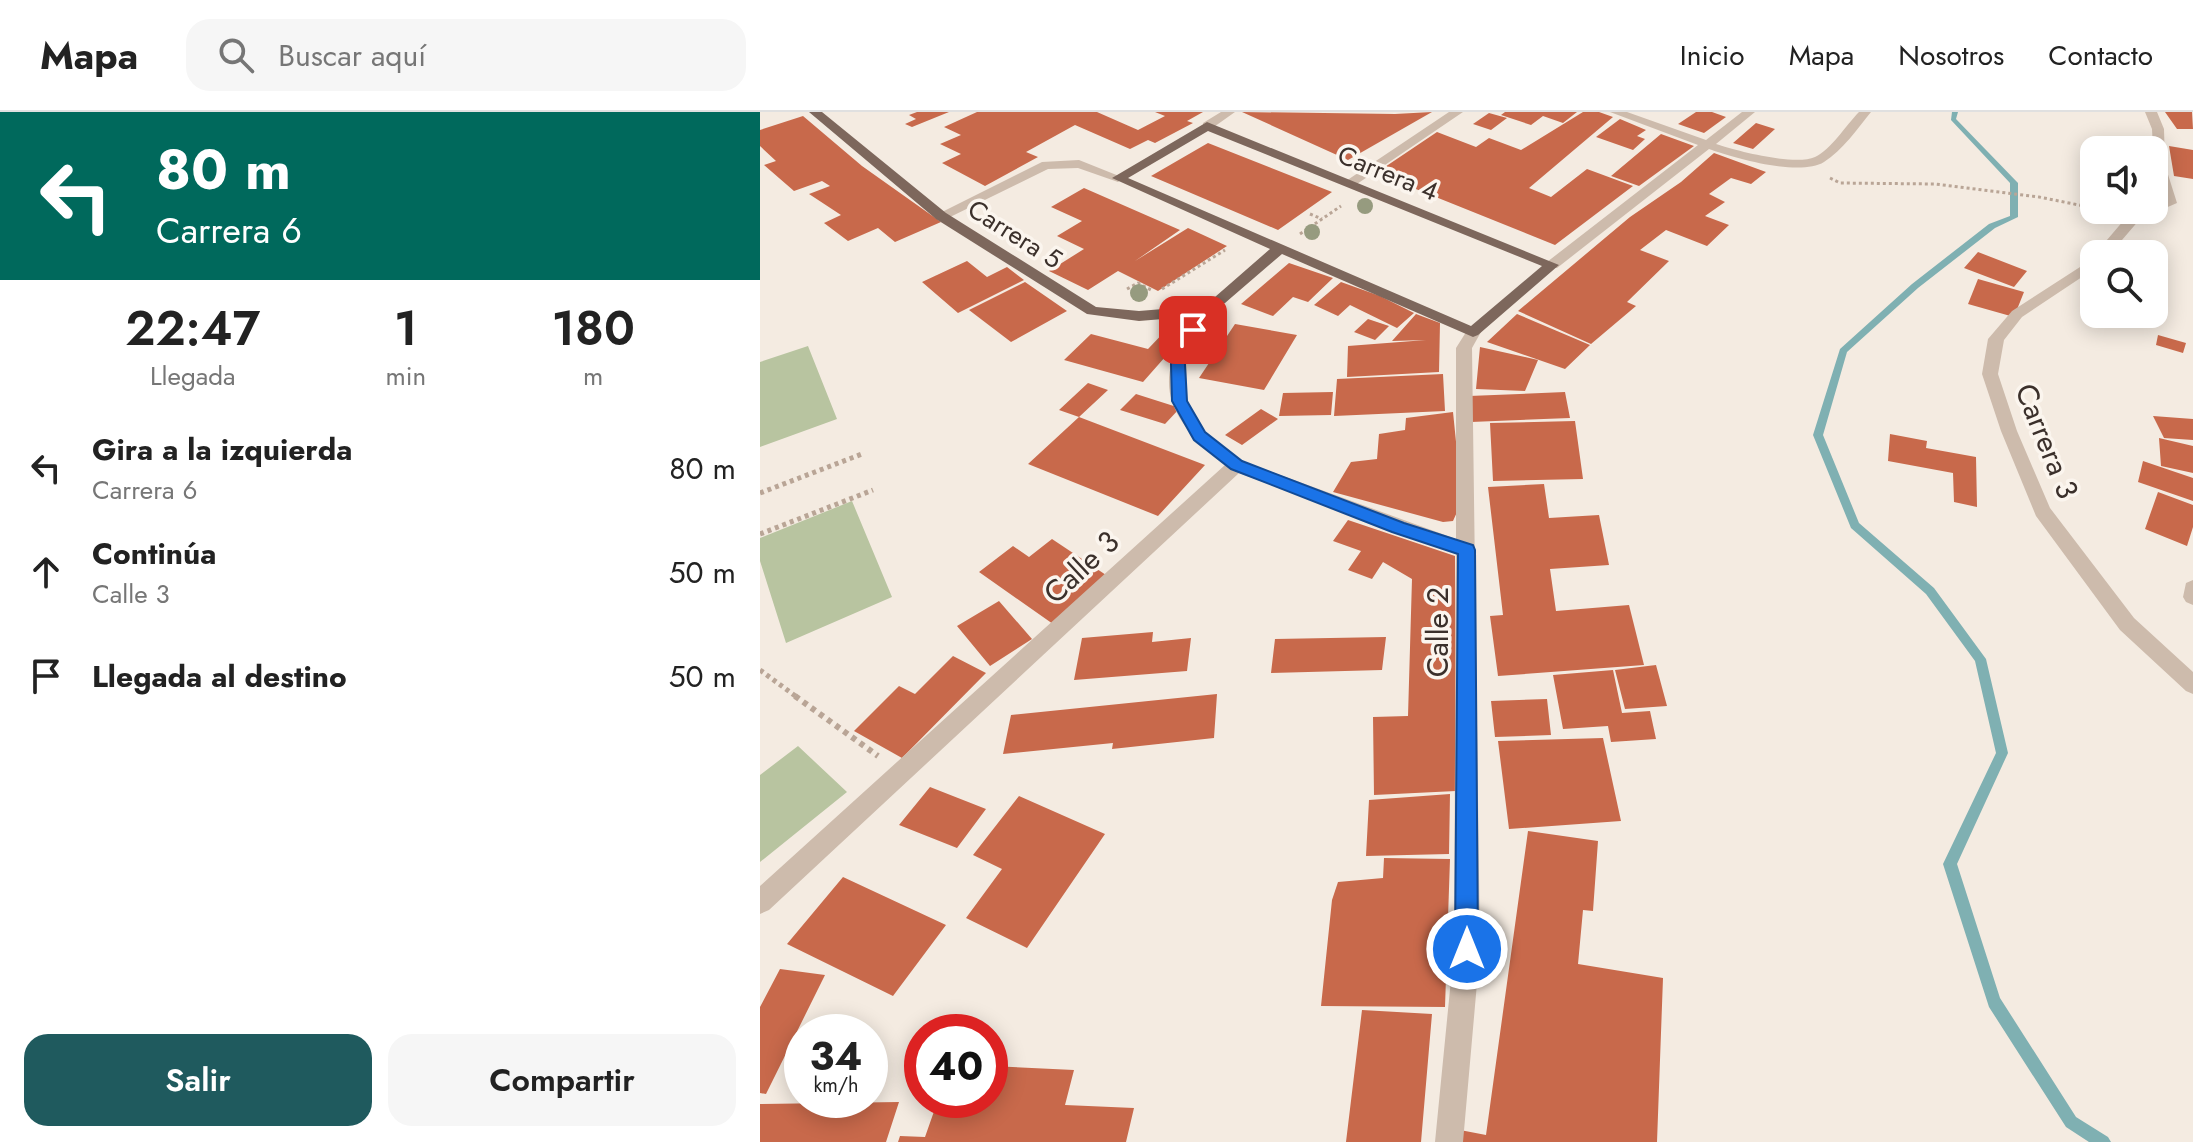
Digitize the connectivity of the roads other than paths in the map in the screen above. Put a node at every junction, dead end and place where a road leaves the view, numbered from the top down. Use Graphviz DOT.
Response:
graph roads {
  1 [pos="815,112"];
  2 [pos="1229,112"];
  3 [pos="1457,112"];
  4 [pos="1616,112"];
  5 [pos="1749,112"];
  6 [pos="1865,112"];
  7 [pos="2151,112"];
  8 [pos="1207,126"];
  9 [pos="2158,136"];
  10 [pos="1707,145"];
  11 [pos="1118,178"];
  12 [pos="1349,183"];
  13 [pos="941,216"];
  14 [pos="2128,224"];
  15 [pos="2114,240"];
  16 [pos="1279,249"];
  17 [pos="1552,265"];
  18 [pos="2080,273"];
  19 [pos="1220,300"];
  20 [pos="1473,332"];
  21 [pos="1236,465"];
  22 [pos="1467,550"];
  23 [pos="2193,588"];
  24 [pos="2193,597"];
  25 [pos="2193,685"];
  26 [pos="760,902"];
  27 [pos="1449,1142"];
  1 -- 13 [label="main road, Carrera 5"];
  2 -- 8 [label="street"];
  3 -- 12 [label="street"];
  4 -- 10 [label="street"];
  5 -- 10 [label="street"];
  6 -- 10 [label="street"];
  7 -- 9 [label="street"];
  8 -- 11 [label="main road"];
  8 -- 12 [label="main road, Carrera 4"];
  10 -- 17 [label="street"];
  11 -- 13 [label="street"];
  11 -- 16 [label="main road"];
  12 -- 17 [label="main road, Carrera 4"];
  13 -- 19 [label="main road, Carrera 5"];
  14 -- 15 [label="street"];
  16 -- 19 [label="main road"];
  16 -- 20 [label="main road"];
  17 -- 20 [label="main road"];
  18 -- 25 [label="street, Carrera 3"];
  19 -- 21 [label="street"];
  20 -- 22 [label="street, Calle 2"];
  21 -- 22 [label="street"];
  21 -- 26 [label="street, Calle 3"];
  22 -- 27 [label="street, Calle 2"];
  23 -- 24 [label="street"];
}
